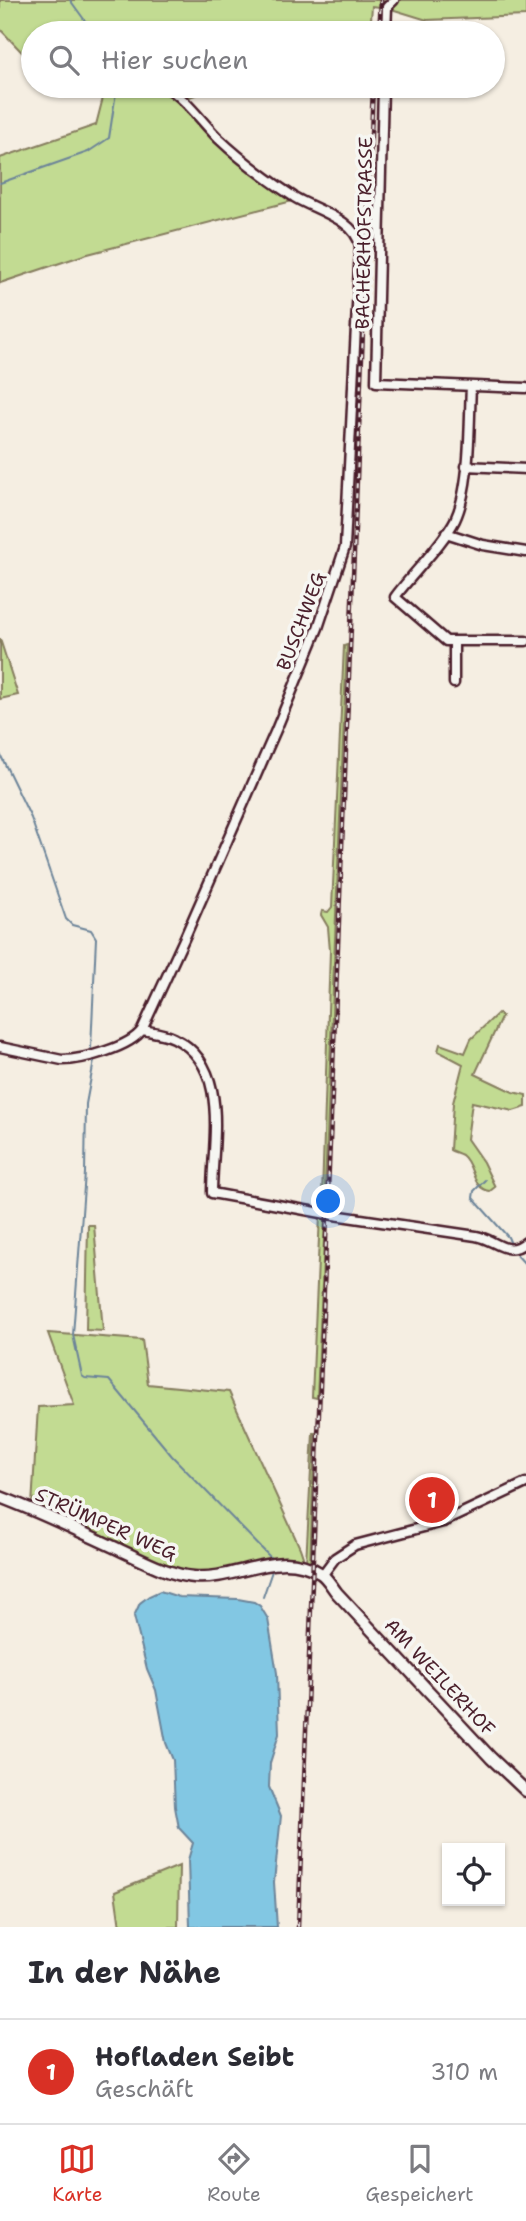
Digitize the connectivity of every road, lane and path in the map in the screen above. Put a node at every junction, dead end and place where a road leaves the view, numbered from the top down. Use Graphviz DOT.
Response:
graph roads {
  1 [pos="394,0"];
  2 [pos="386,21"];
  3 [pos="179,98"];
  4 [pos="383,98"];
  5 [pos="471,386"];
  6 [pos="526,388"];
  7 [pos="466,466"];
  8 [pos="526,469"];
  9 [pos="446,533"];
  10 [pos="526,552"];
  11 [pos="526,640"];
  12 [pos="454,641"];
  13 [pos="454,683"];
  14 [pos="142,1030"];
  15 [pos="0,1047"];
  16 [pos="526,1242"];
  17 [pos="526,1483"];
  18 [pos="0,1497"];
  19 [pos="323,1574"];
  20 [pos="526,1791"];
  1 -- 2 [label="street"];
  3 -- 14 [label="street, BUSCHWEG"];
  4 -- 5 [label="street, BACHERHOFSTRASSE"];
  5 -- 6 [label="street"];
  5 -- 7 [label="street"];
  7 -- 8 [label="street"];
  7 -- 9 [label="street"];
  9 -- 10 [label="street"];
  9 -- 12 [label="street"];
  11 -- 12 [label="street"];
  12 -- 13 [label="street"];
  14 -- 15 [label="street"];
  14 -- 16 [label="street"];
  17 -- 19 [label="street"];
  18 -- 19 [label="street, STRÜMPER WEG"];
  19 -- 20 [label="street, AM WEILERHOF"];
}
